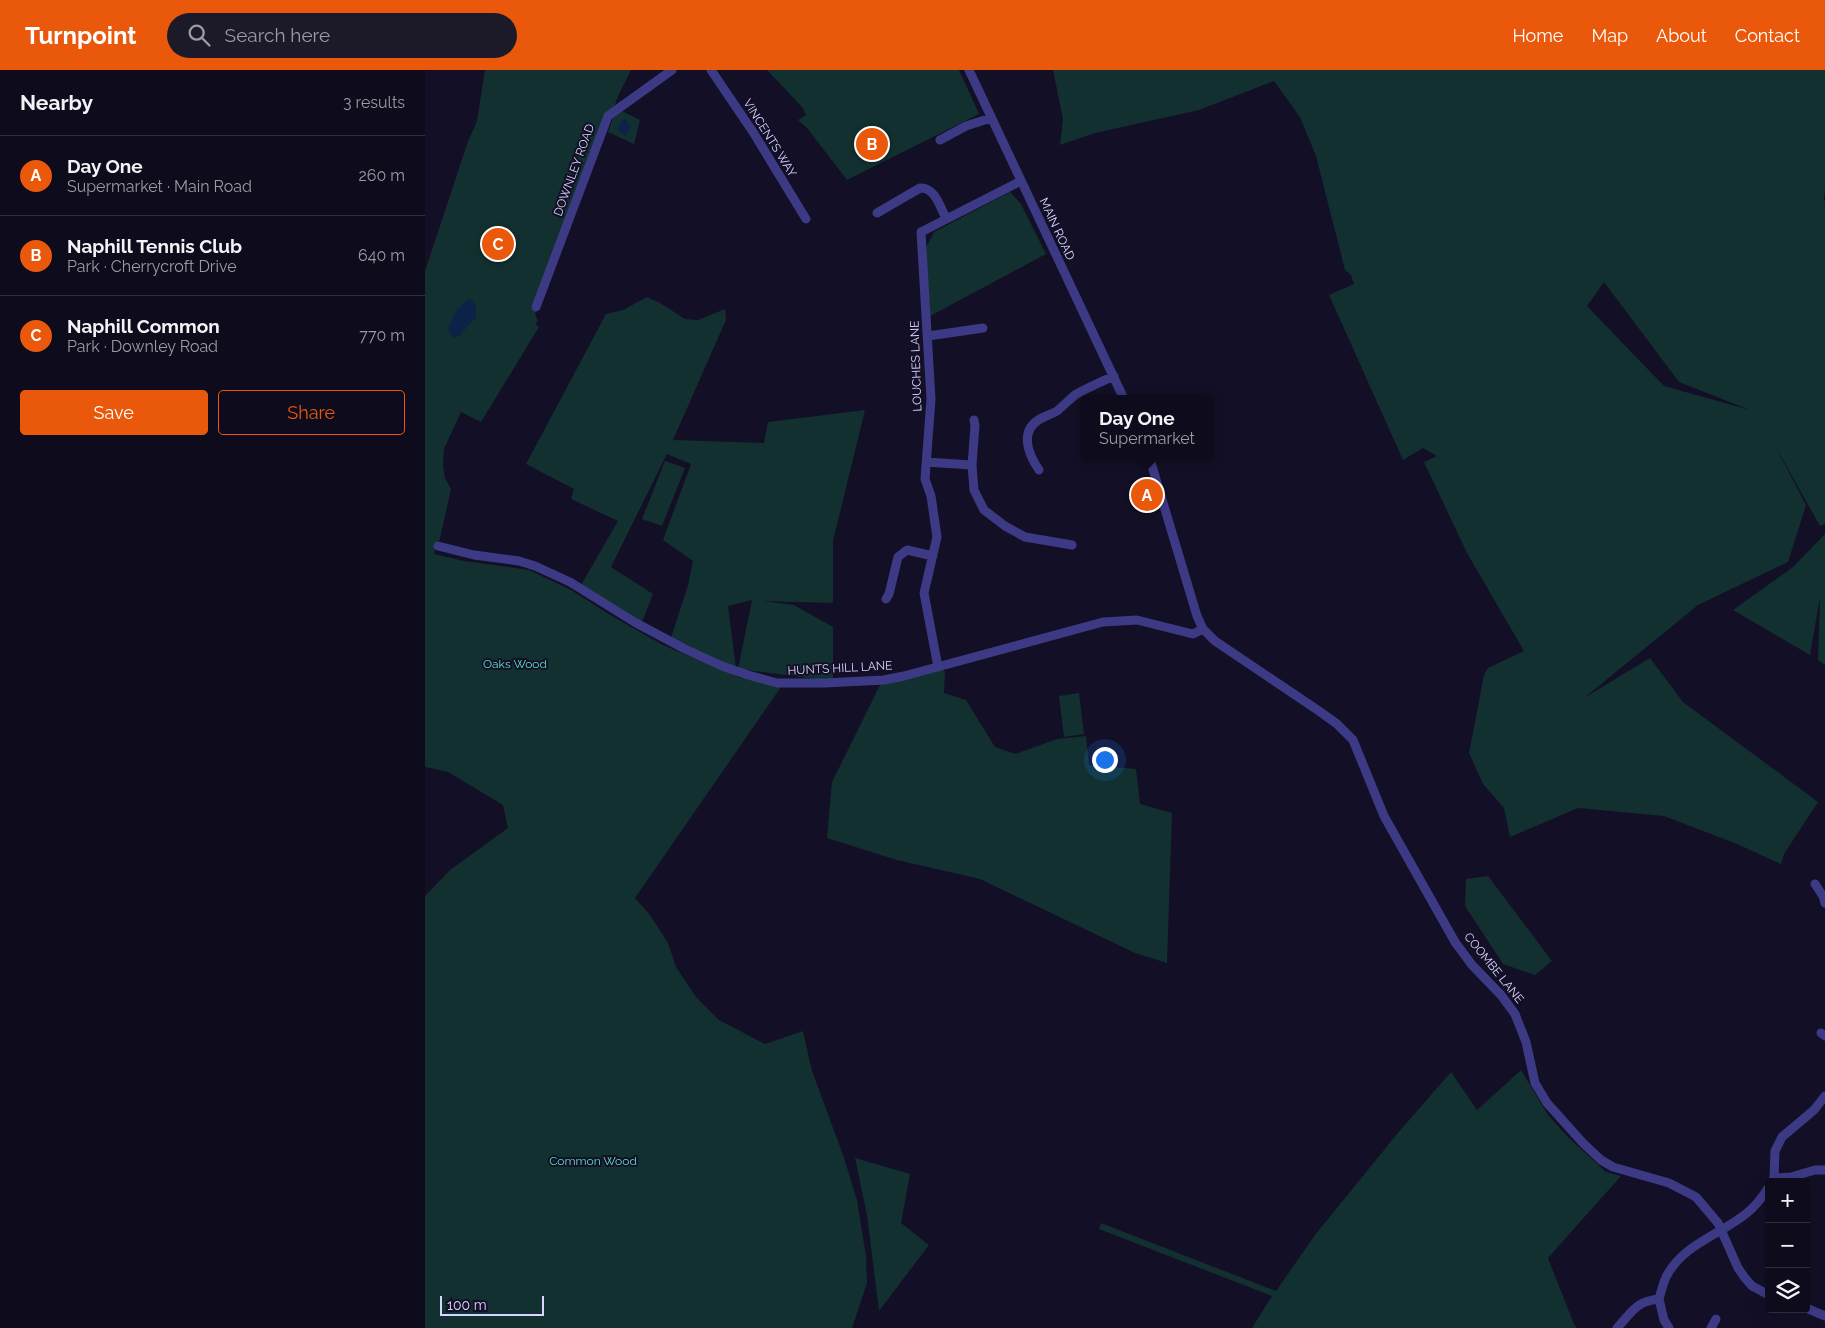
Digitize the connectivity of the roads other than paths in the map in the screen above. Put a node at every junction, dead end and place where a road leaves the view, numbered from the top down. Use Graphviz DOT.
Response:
graph roads {
  1 [pos="672,70"];
  2 [pos="711,70"];
  3 [pos="969,70"];
  4 [pos="991,118"];
  5 [pos="940,140"];
  6 [pos="1021,181"];
  7 [pos="877,213"];
  8 [pos="946,218"];
  9 [pos="806,220"];
  10 [pos="536,306"];
  11 [pos="983,328"];
  12 [pos="928,336"];
  13 [pos="1114,376"];
  14 [pos="1122,395"];
  15 [pos="974,420"];
  16 [pos="1150,460"];
  17 [pos="926,462"];
  18 [pos="972,465"];
  19 [pos="1039,470"];
  20 [pos="1072,545"];
  21 [pos="438,546"];
  22 [pos="933,556"];
  23 [pos="886,599"];
  24 [pos="1205,632"];
  25 [pos="938,667"];
  26 [pos="1815,884"];
  27 [pos="1825,903"];
  28 [pos="1825,1096"];
  29 [pos="1825,1170"];
  30 [pos="1772,1178"];
  31 [pos="1791,1178"];
  32 [pos="1765,1193"];
  33 [pos="1721,1230"];
  34 [pos="1765,1293"];
  35 [pos="1659,1299"];
  36 [pos="1810,1310"];
  37 [pos="1825,1316"];
  38 [pos="1716,1319"];
  39 [pos="1617,1328"];
  40 [pos="1669,1328"];
  41 [pos="1711,1328"];
  1 -- 10 [label="street, DOWNLEY ROAD"];
  2 -- 9 [label="street, VINCENTS WAY"];
  3 -- 4 [label="street, MAIN ROAD"];
  4 -- 5 [label="street"];
  4 -- 6 [label="street, MAIN ROAD"];
  6 -- 8 [label="street, LOUCHES LANE"];
  6 -- 13 [label="street, MAIN ROAD"];
  7 -- 8 [label="street"];
  8 -- 12 [label="street, LOUCHES LANE"];
  11 -- 12 [label="street"];
  12 -- 17 [label="street, LOUCHES LANE"];
  13 -- 14 [label="street, MAIN ROAD"];
  13 -- 19 [label="street"];
  15 -- 18 [label="street"];
  16 -- 24 [label="street"];
  17 -- 18 [label="street"];
  17 -- 22 [label="street, LOUCHES LANE"];
  18 -- 20 [label="street"];
  21 -- 25 [label="street, HUNTS HILL LANE"];
  22 -- 23 [label="street"];
  22 -- 25 [label="street, LOUCHES LANE"];
  24 -- 25 [label="street, HUNTS HILL LANE"];
  24 -- 33 [label="street, COOMBE LANE"];
  26 -- 27 [label="street"];
  28 -- 30 [label="street"];
  29 -- 31 [label="street"];
  32 -- 33 [label="street"];
  33 -- 34 [label="street, COOMBE LANE"];
  33 -- 35 [label="street"];
  35 -- 39 [label="street"];
  35 -- 40 [label="street"];
  36 -- 37 [label="street"];
  38 -- 41 [label="street"];
}
